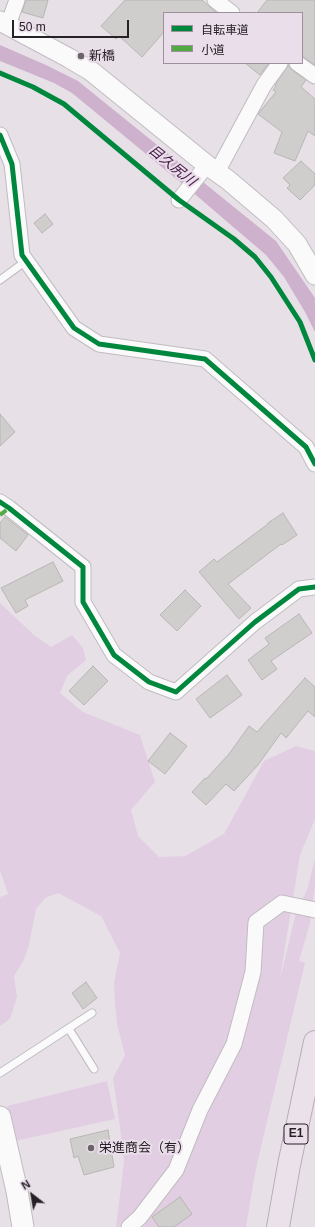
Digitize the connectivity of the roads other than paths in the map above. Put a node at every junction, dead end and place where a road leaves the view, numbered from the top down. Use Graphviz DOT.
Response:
graph roads {
  1 [pos="17,0"];
  2 [pos="215,0"];
  3 [pos="231,12"];
  4 [pos="4,23"];
  5 [pos="279,64"];
  6 [pos="298,64"];
  7 [pos="315,76"];
  8 [pos="0,135"];
  9 [pos="209,170"];
  10 [pos="181,198"];
  11 [pos="26,261"];
  12 [pos="315,275"];
  13 [pos="0,280"];
  14 [pos="315,464"];
  15 [pos="0,502"];
  16 [pos="315,587"];
  17 [pos="311,909"];
  18 [pos="92,1013"];
  19 [pos="68,1029"];
  20 [pos="315,1042"];
  21 [pos="94,1069"];
  22 [pos="0,1072"];
  23 [pos="0,1117"];
  24 [pos="24,1223"];
  25 [pos="129,1227"];
  26 [pos="278,1227"];
  1 -- 4 [label="street"];
  2 -- 3 [label="street"];
  4 -- 9 [label="street"];
  5 -- 9 [label="street"];
  6 -- 7 [label="street"];
  8 -- 11 [label="street"];
  9 -- 10 [label="street"];
  9 -- 12 [label="street"];
  11 -- 13 [label="lane"];
  11 -- 14 [label="street"];
  15 -- 16 [label="street"];
  17 -- 25 [label="street"];
  18 -- 19 [label="lane"];
  19 -- 21 [label="lane"];
  19 -- 22 [label="lane"];
  20 -- 26 [label="highway, E1"];
  23 -- 24 [label="main road"];
}
